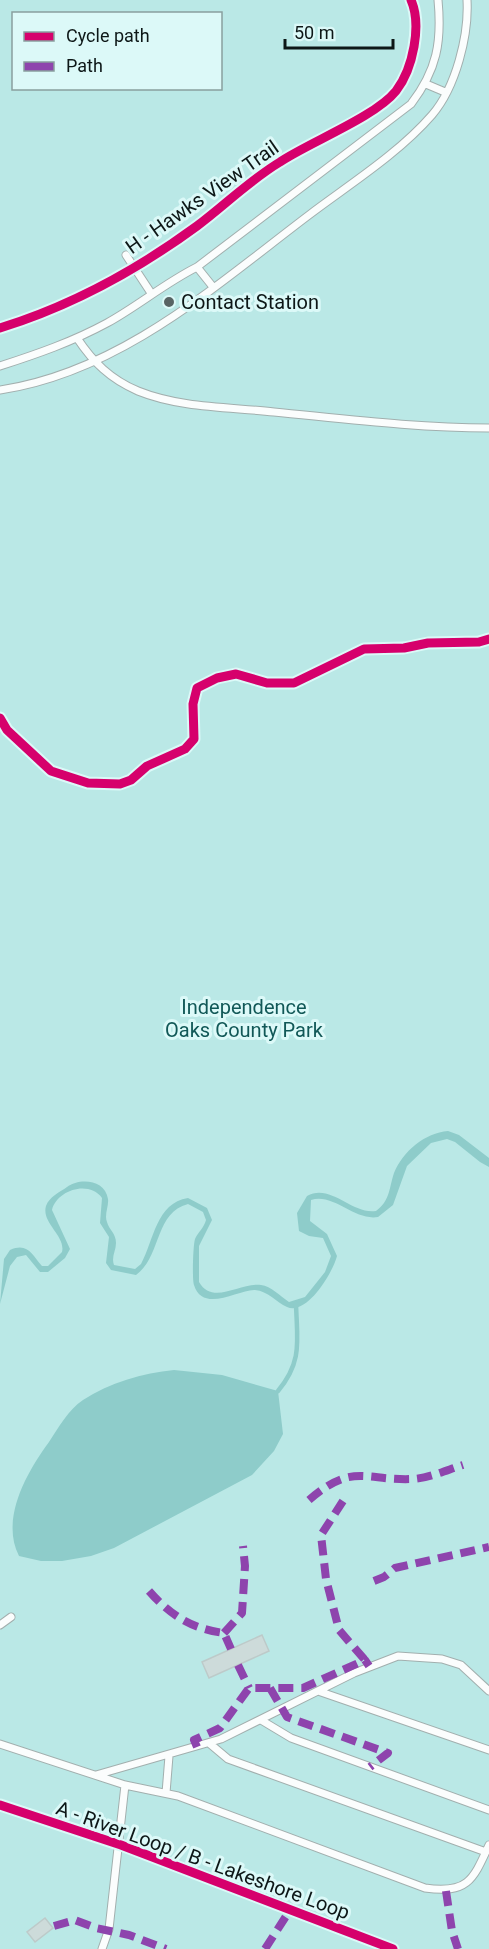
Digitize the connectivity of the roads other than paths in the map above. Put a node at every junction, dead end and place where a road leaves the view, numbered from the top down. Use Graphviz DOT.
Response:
graph roads {
  1 [pos="438,0"];
  2 [pos="467,0"];
  3 [pos="426,84"];
  4 [pos="445,92"];
  5 [pos="126,255"];
  6 [pos="197,267"];
  7 [pos="213,287"];
  8 [pos="151,293"];
  9 [pos="76,338"];
  10 [pos="94,363"];
  11 [pos="0,366"];
  12 [pos="0,390"];
  13 [pos="489,428"];
  14 [pos="11,1617"];
  15 [pos="0,1625"];
  16 [pos="489,1691"];
  17 [pos="318,1692"];
  18 [pos="261,1720"];
  19 [pos="209,1743"];
  20 [pos="0,1744"];
  21 [pos="489,1750"];
  22 [pos="169,1756"];
  23 [pos="96,1775"];
  24 [pos="125,1785"];
  25 [pos="166,1792"];
  26 [pos="489,1810"];
  27 [pos="487,1849"];
  28 [pos="102,1949"];
  1 -- 3 [label="lane"];
  2 -- 4 [label="lane"];
  3 -- 4 [label="lane"];
  3 -- 6 [label="lane"];
  4 -- 7 [label="lane"];
  5 -- 8 [label="lane"];
  6 -- 7 [label="lane"];
  6 -- 8 [label="lane"];
  7 -- 10 [label="lane"];
  8 -- 9 [label="lane"];
  9 -- 10 [label="lane"];
  9 -- 11 [label="lane"];
  10 -- 12 [label="lane"];
  10 -- 13 [label="lane"];
  14 -- 15 [label="lane"];
  16 -- 17 [label="lane"];
  17 -- 18 [label="lane"];
  17 -- 21 [label="lane"];
  18 -- 19 [label="lane"];
  18 -- 26 [label="lane"];
  19 -- 22 [label="lane"];
  19 -- 27 [label="lane"];
  20 -- 23 [label="lane"];
  22 -- 23 [label="lane"];
  22 -- 25 [label="lane"];
  23 -- 24 [label="lane"];
  24 -- 25 [label="lane"];
  24 -- 28 [label="lane"];
  25 -- 27 [label="lane"];
}
